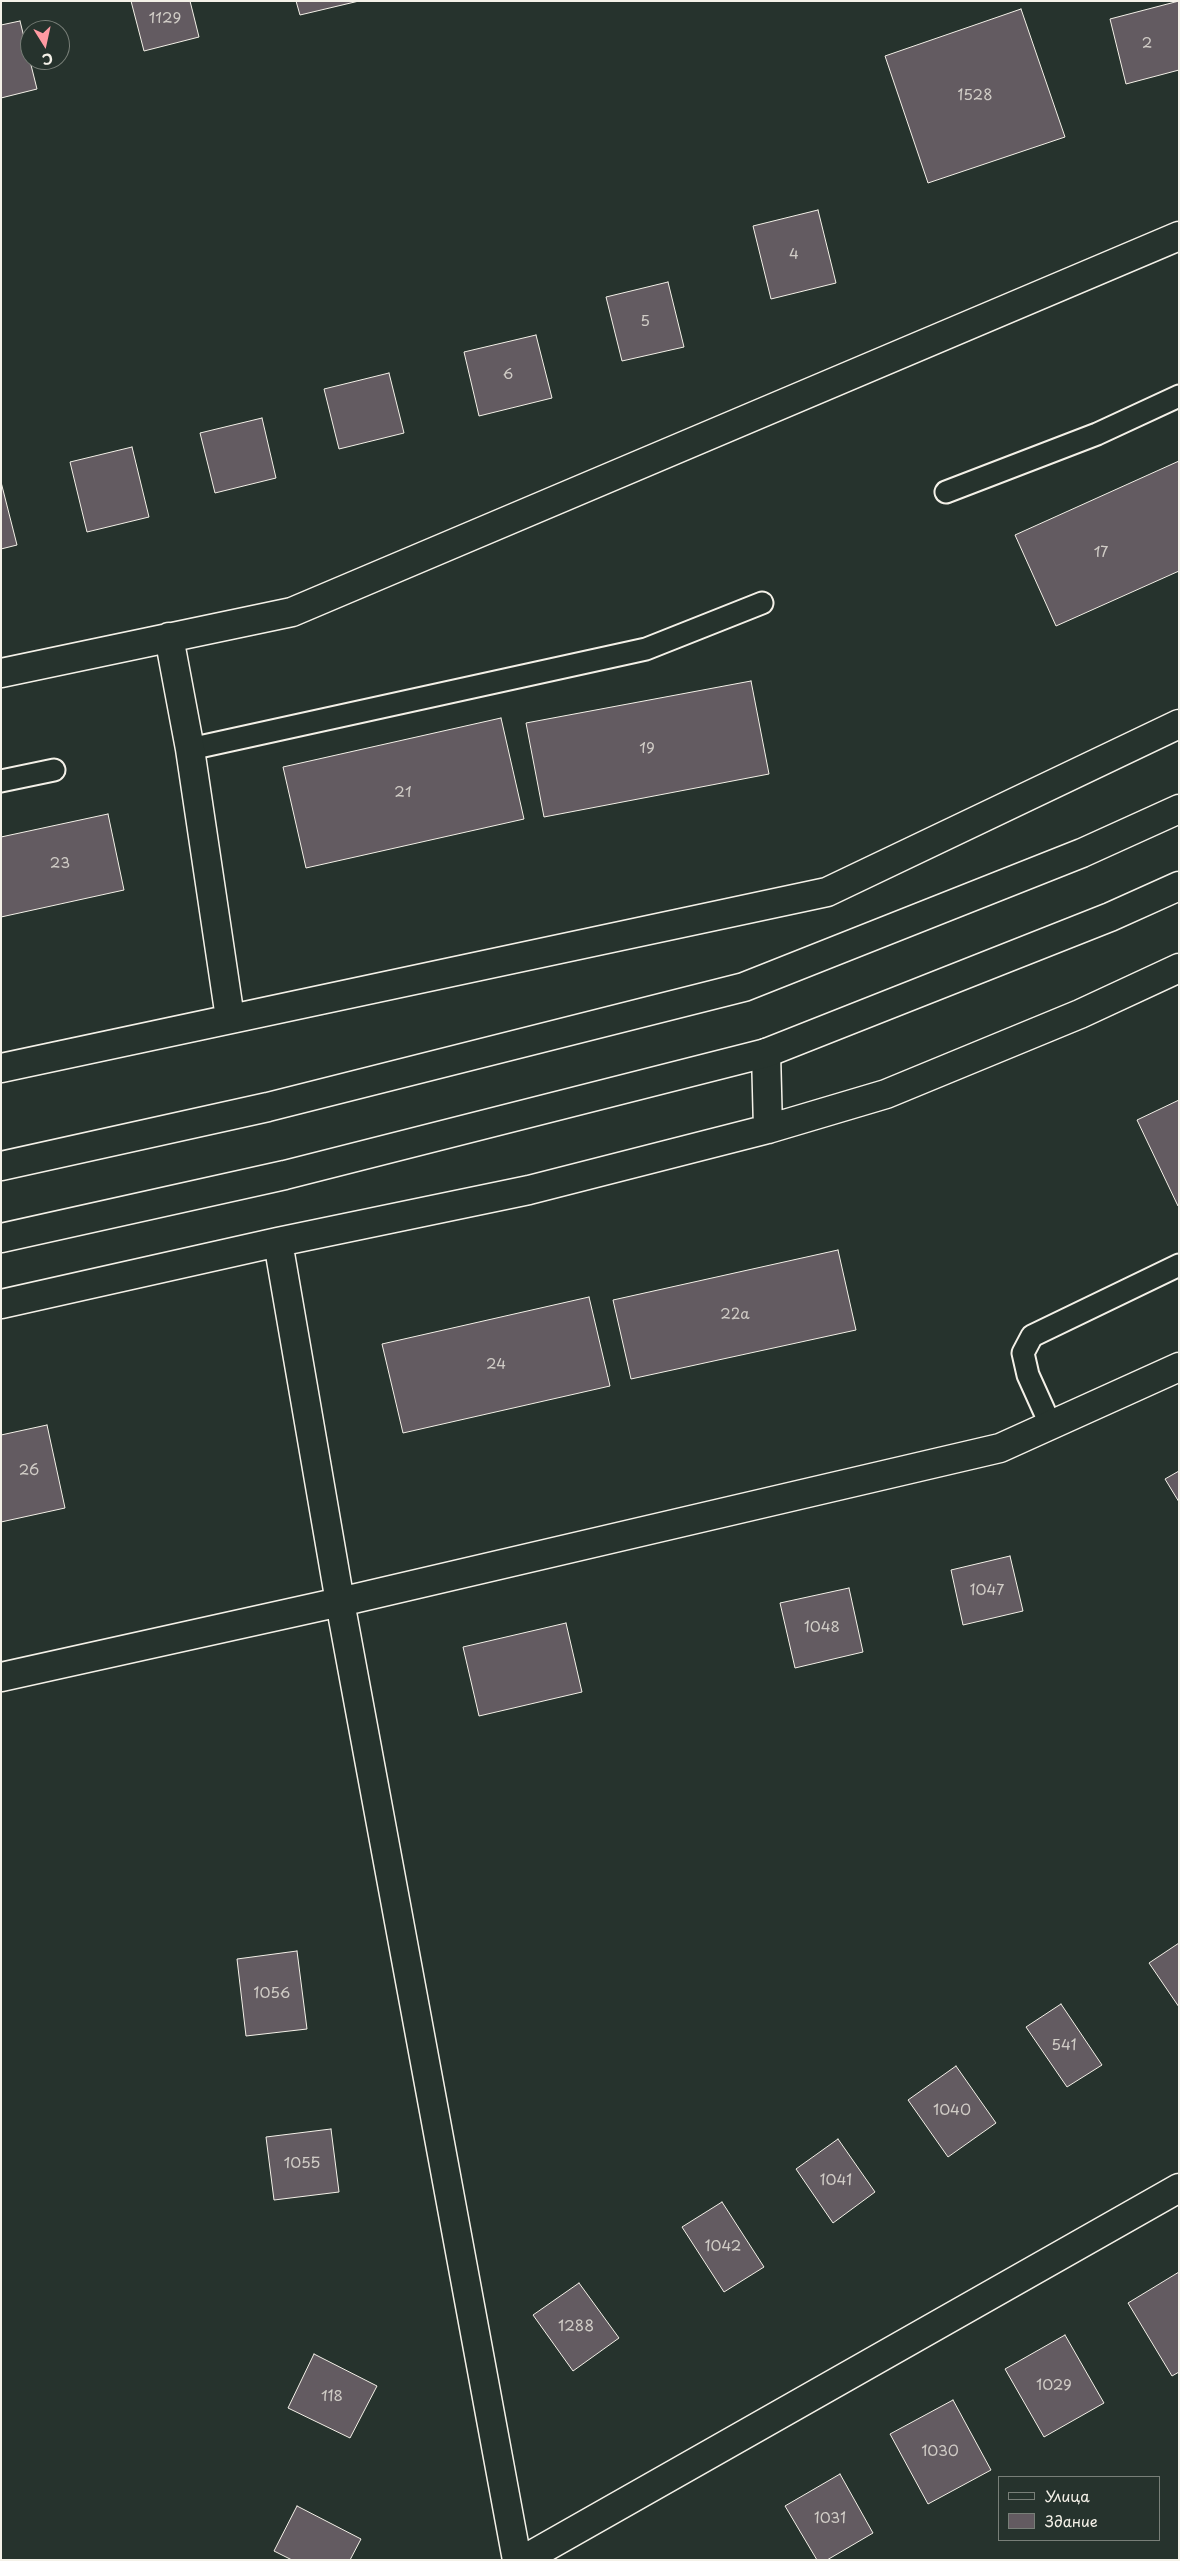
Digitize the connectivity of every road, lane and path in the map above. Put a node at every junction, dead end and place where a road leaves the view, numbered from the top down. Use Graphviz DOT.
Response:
graph roads {
  1 [pos="1179,236"];
  2 [pos="1179,396"];
  3 [pos="946,492"];
  4 [pos="762,603"];
  5 [pos="170,637"];
  6 [pos="1,673"];
  7 [pos="1179,724"];
  8 [pos="190,749"];
  9 [pos="54,770"];
  10 [pos="1,781"];
  11 [pos="1179,809"];
  12 [pos="1179,886"];
  13 [pos="1179,968"];
  14 [pos="230,1018"];
  15 [pos="766,1053"];
  16 [pos="1,1068"];
  17 [pos="768,1129"];
  18 [pos="1,1166"];
  19 [pos="1,1238"];
  20 [pos="278,1242"];
  21 [pos="1179,1266"];
  22 [pos="1,1304"];
  23 [pos="1179,1367"];
  24 [pos="1052,1426"];
  25 [pos="340,1602"];
  26 [pos="1,1677"];
  27 [pos="1179,2188"];
  28 [pos="517,2560"];
  29 [pos="523,2560"];
  1 -- 5 [label="street"];
  2 -- 3 [label="lane"];
  4 -- 8 [label="lane"];
  5 -- 6 [label="street"];
  5 -- 8 [label="street"];
  7 -- 14 [label="street"];
  8 -- 14 [label="street"];
  9 -- 10 [label="lane"];
  11 -- 18 [label="street"];
  12 -- 15 [label="street"];
  13 -- 17 [label="street"];
  14 -- 16 [label="street"];
  15 -- 17 [label="street"];
  15 -- 19 [label="street"];
  17 -- 20 [label="street"];
  20 -- 22 [label="street"];
  20 -- 25 [label="street"];
  21 -- 24 [label="lane"];
  23 -- 24 [label="street"];
  24 -- 25 [label="street"];
  25 -- 26 [label="street"];
  25 -- 28 [label="street"];
  27 -- 29 [label="street"];
}
